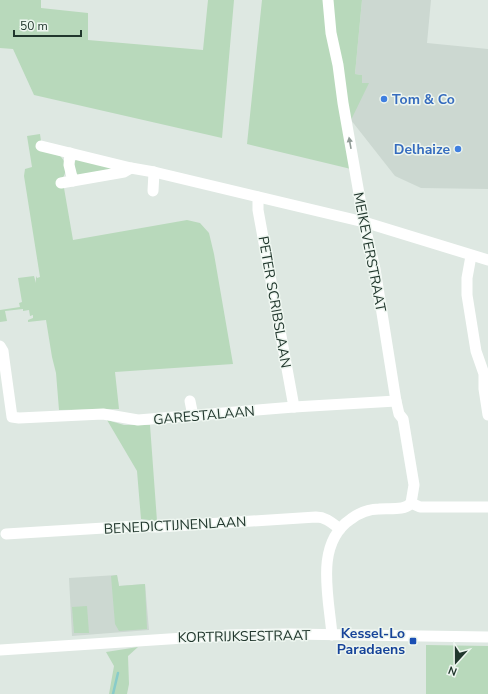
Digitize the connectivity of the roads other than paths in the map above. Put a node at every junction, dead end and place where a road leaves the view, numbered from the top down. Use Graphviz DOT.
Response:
graph roads {
  1 [pos="328,0"];
  2 [pos="41,146"];
  3 [pos="70,153"];
  4 [pos="131,168"];
  5 [pos="154,172"];
  6 [pos="73,181"];
  7 [pos="61,183"];
  8 [pos="153,190"];
  9 [pos="258,197"];
  10 [pos="364,222"];
  11 [pos="471,256"];
  12 [pos="488,260"];
  13 [pos="0,346"];
  14 [pos="486,374"];
  15 [pos="190,401"];
  16 [pos="396,402"];
  17 [pos="294,407"];
  18 [pos="488,415"];
  19 [pos="193,416"];
  20 [pos="411,503"];
  21 [pos="488,507"];
  22 [pos="340,529"];
  23 [pos="6,534"];
  24 [pos="332,634"];
  25 [pos="488,637"];
  26 [pos="0,650"];
  10 -- 1 [label="street, MEIKEVERSTRAAT, one-way"];
  2 -- 3 [label="street"];
  3 -- 4 [label="street"];
  3 -- 6 [label="street"];
  4 -- 5 [label="street"];
  4 -- 6 [label="street"];
  5 -- 8 [label="street"];
  5 -- 9 [label="street"];
  6 -- 7 [label="street"];
  9 -- 10 [label="street"];
  9 -- 17 [label="street, PETER SCRIBSLAAN"];
  10 -- 11 [label="street"];
  10 -- 16 [label="street, MEIKEVERSTRAAT"];
  11 -- 12 [label="street"];
  11 -- 14 [label="street"];
  13 -- 19 [label="street, GARESTALAAN"];
  14 -- 18 [label="street"];
  15 -- 19 [label="street"];
  16 -- 17 [label="street, GARESTALAAN"];
  16 -- 20 [label="street, MEIKEVERSTRAAT"];
  17 -- 19 [label="street, GARESTALAAN"];
  20 -- 21 [label="street"];
  20 -- 22 [label="street"];
  22 -- 23 [label="street, BENEDICTIJNENLAAN"];
  22 -- 24 [label="street"];
  24 -- 25 [label="street, KORTRIJKSESTRAAT"];
  24 -- 26 [label="street, KORTRIJKSESTRAAT"];
}
